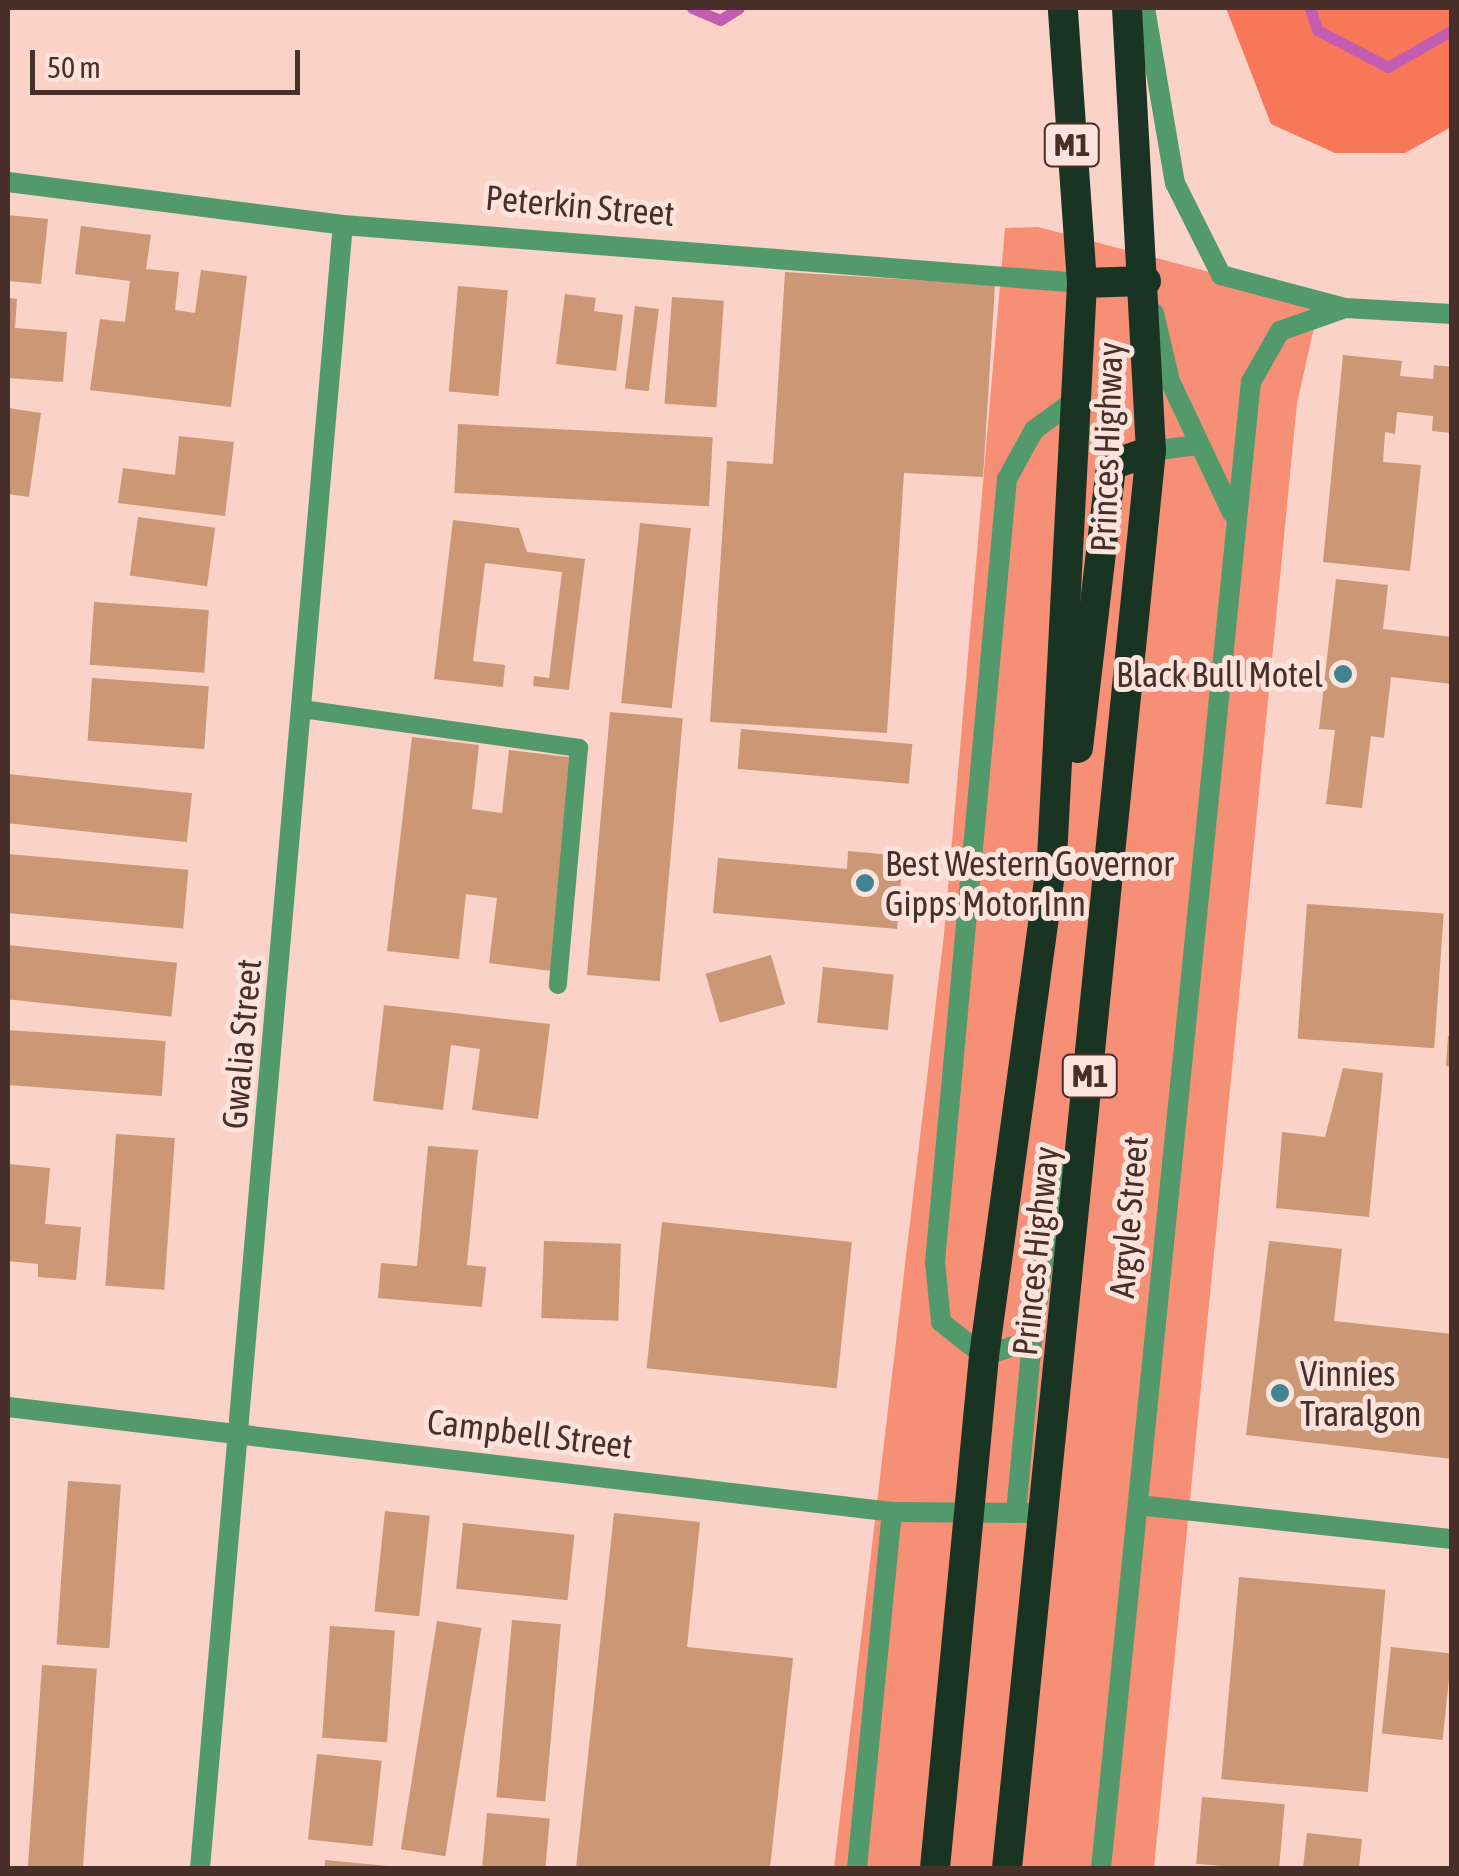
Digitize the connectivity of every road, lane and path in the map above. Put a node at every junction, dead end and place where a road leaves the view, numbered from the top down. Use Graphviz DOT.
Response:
graph roads {
  1 [pos="1064,8"];
  2 [pos="1127,8"];
  3 [pos="1145,8"];
  4 [pos="8,182"];
  5 [pos="344,225"];
  6 [pos="1082,282"];
  7 [pos="1146,282"];
  8 [pos="1345,308"];
  9 [pos="1452,314"];
  10 [pos="1076,399"];
  11 [pos="1198,445"];
  12 [pos="1151,451"];
  13 [pos="1232,513"];
  14 [pos="302,709"];
  15 [pos="1052,858"];
  16 [pos="558,985"];
  17 [pos="1086,1136"];
  18 [pos="1032,1340"];
  19 [pos="984,1356"];
  20 [pos="8,1407"];
  21 [pos="241,1429"];
  22 [pos="1138,1506"];
  23 [pos="892,1512"];
  24 [pos="970,1513"];
  25 [pos="1030,1513"];
  26 [pos="1452,1538"];
  27 [pos="200,1868"];
  28 [pos="857,1868"];
  29 [pos="935,1868"];
  30 [pos="1007,1868"];
  31 [pos="1100,1868"];
  1 -- 6 [label="highway, M1"];
  2 -- 7 [label="highway, M1"];
  3 -- 8 [label="street"];
  4 -- 5 [label="street, Peterkin Street"];
  5 -- 6 [label="street, Peterkin Street"];
  5 -- 14 [label="street, Gwalia Street"];
  6 -- 7 [label="highway, Peterkin Street"];
  6 -- 10 [label="highway, Princes Highway / M1"];
  7 -- 11 [label="street"];
  7 -- 12 [label="highway, Princes Highway / M1"];
  8 -- 9 [label="street"];
  8 -- 13 [label="street, Argyle Street"];
  10 -- 15 [label="highway, Princes Highway / M1"];
  10 -- 19 [label="street"];
  11 -- 12 [label="street"];
  11 -- 13 [label="street"];
  12 -- 15 [label="highway"];
  12 -- 17 [label="highway, Princes Highway / M1"];
  13 -- 22 [label="street, Argyle Street"];
  14 -- 16 [label="lane"];
  14 -- 21 [label="street, Gwalia Street"];
  15 -- 19 [label="highway, Princes Highway / M1"];
  17 -- 18 [label="street"];
  17 -- 25 [label="highway, Princes Highway / M1"];
  18 -- 19 [label="street"];
  18 -- 25 [label="street"];
  19 -- 24 [label="highway, Princes Highway / M1"];
  20 -- 21 [label="street, Campbell Street"];
  21 -- 23 [label="street, Campbell Street"];
  21 -- 27 [label="street, Gwalia Street"];
  22 -- 26 [label="street"];
  22 -- 31 [label="street, Argyle Street"];
  23 -- 24 [label="street, Campbell Street"];
  23 -- 28 [label="street"];
  24 -- 25 [label="street, Campbell Street"];
  24 -- 29 [label="highway, Princes Highway / M1"];
  25 -- 30 [label="highway, Princes Highway / M1"];
}
